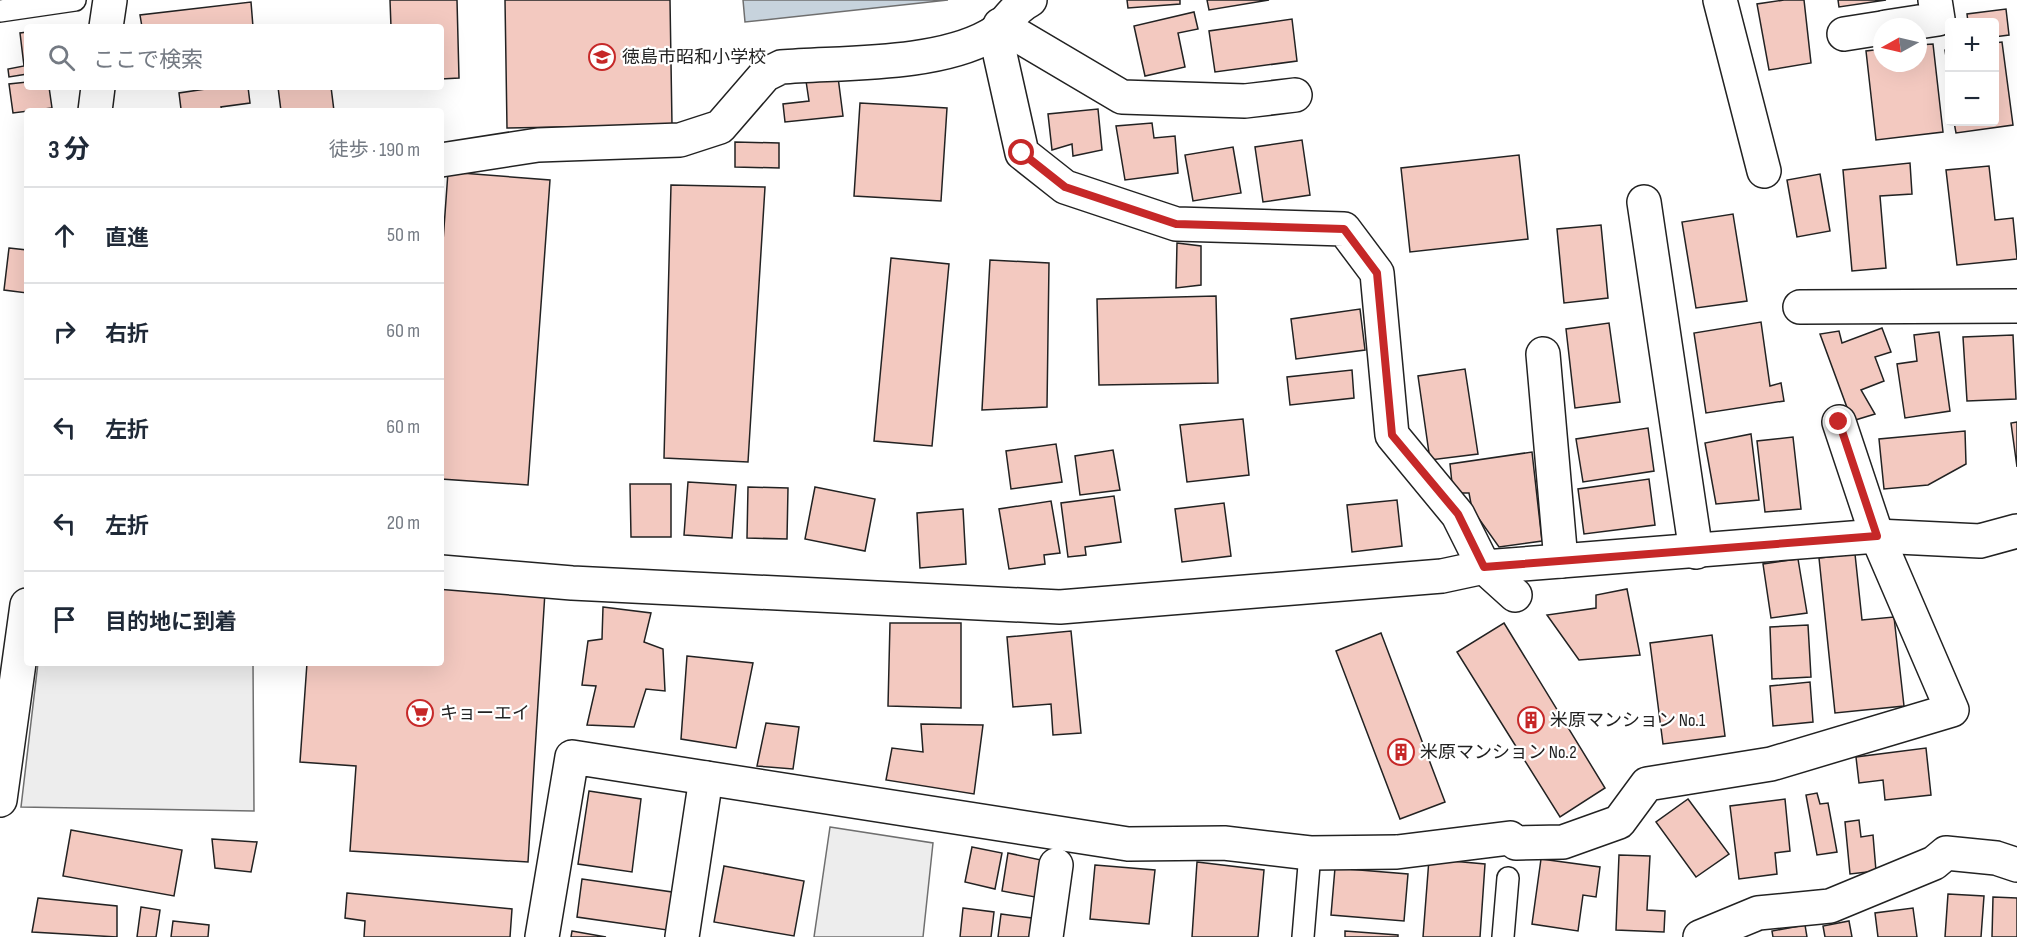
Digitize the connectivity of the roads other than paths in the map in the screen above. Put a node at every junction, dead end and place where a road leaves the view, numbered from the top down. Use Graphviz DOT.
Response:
graph roads {
  1 [pos="75,0"];
  2 [pos="110,0"];
  3 [pos="1030,0"];
  4 [pos="1720,0"];
  5 [pos="1935,0"];
  6 [pos="0,11"];
  7 [pos="1927,21"];
  8 [pos="106,24"];
  9 [pos="1873,29"];
  10 [pos="995,30"];
  11 [pos="1844,34"];
  12 [pos="98,90"];
  13 [pos="1294,95"];
  14 [pos="94,108"];
  15 [pos="444,160"];
  16 [pos="1764,171"];
  17 [pos="1644,202"];
  18 [pos="2017,306"];
  19 [pos="1800,307"];
  20 [pos="1543,354"];
  21 [pos="1839,422"];
  22 [pos="2017,531"];
  23 [pos="1877,536"];
  24 [pos="1696,552"];
  25 [pos="1561,561"];
  26 [pos="1484,567"];
  27 [pos="444,572"];
  28 [pos="1515,595"];
  29 [pos="24,627"];
  30 [pos="706,778"];
  31 [pos="0,800"];
  32 [pos="1310,853"];
  33 [pos="1056,865"];
  34 [pos="2017,865"];
  35 [pos="1508,878"];
  36 [pos="542,937"];
  37 [pos="682,937"];
  38 [pos="1046,937"];
  39 [pos="1303,937"];
  40 [pos="1503,937"];
  41 [pos="1700,937"];
  1 -- 6 [label="lane"];
  2 -- 8 [label="street"];
  3 -- 10 [label="street"];
  4 -- 16 [label="street"];
  5 -- 7 [label="street"];
  9 -- 11 [label="street"];
  10 -- 13 [label="street"];
  10 -- 15 [label="street"];
  10 -- 26 [label="street"];
  12 -- 14 [label="street"];
  17 -- 24 [label="street"];
  18 -- 19 [label="street"];
  20 -- 25 [label="street"];
  21 -- 23 [label="street"];
  22 -- 23 [label="street"];
  23 -- 24 [label="street"];
  23 -- 32 [label="street"];
  24 -- 25 [label="street"];
  25 -- 26 [label="street"];
  26 -- 27 [label="street"];
  26 -- 28 [label="street"];
  29 -- 31 [label="street"];
  30 -- 32 [label="street"];
  30 -- 36 [label="street"];
  30 -- 37 [label="street"];
  32 -- 39 [label="lane"];
  33 -- 38 [label="street"];
  34 -- 41 [label="street"];
  35 -- 40 [label="lane"];
}
